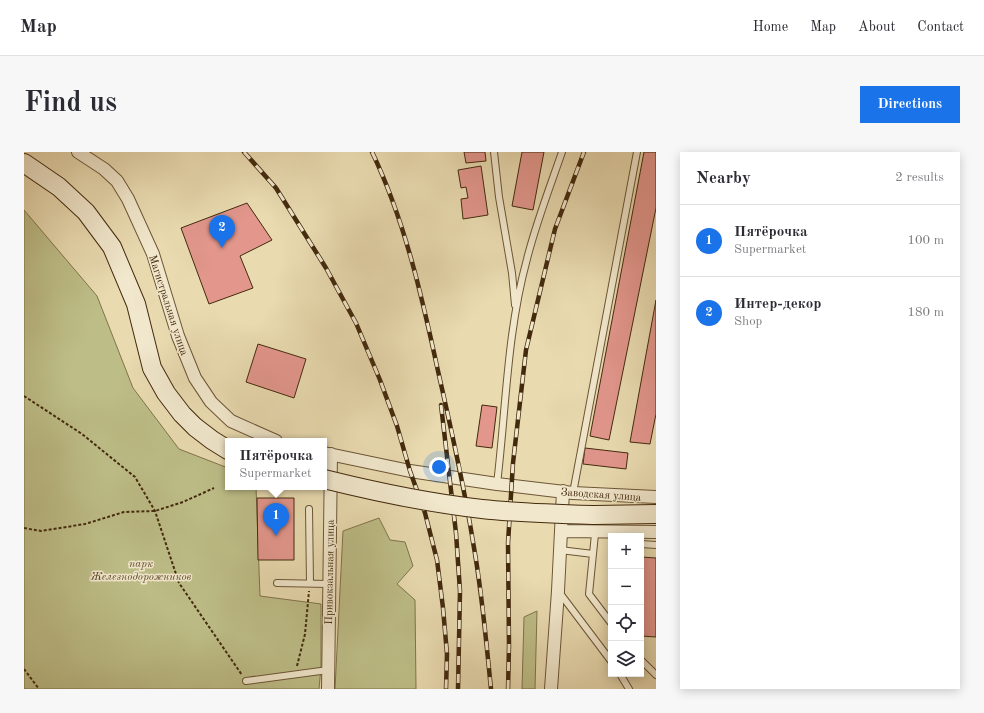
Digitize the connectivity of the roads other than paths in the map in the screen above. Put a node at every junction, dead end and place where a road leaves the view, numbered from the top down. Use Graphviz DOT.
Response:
graph roads {
  1 [pos="78,152"];
  2 [pos="494,152"];
  3 [pos="562,152"];
  4 [pos="637,152"];
  5 [pos="24,163"];
  6 [pos="516,313"];
  7 [pos="269,438"];
  8 [pos="225,448"];
  9 [pos="327,454"];
  10 [pos="327,480"];
  11 [pos="497,484"];
  12 [pos="568,492"];
  13 [pos="656,497"];
  14 [pos="309,508"];
  15 [pos="656,514"];
  16 [pos="560,531"];
  17 [pos="656,532"];
  18 [pos="644,533"];
  19 [pos="608,534"];
  20 [pos="608,534"];
  21 [pos="644,544"];
  22 [pos="656,545"];
  23 [pos="560,550"];
  24 [pos="593,554"];
  25 [pos="277,583"];
  26 [pos="310,583"];
  27 [pos="329,584"];
  28 [pos="558,590"];
  29 [pos="608,619"];
  30 [pos="608,657"];
  31 [pos="644,663"];
  32 [pos="328,670"];
  33 [pos="656,675"];
  34 [pos="622,677"];
  35 [pos="246,681"];
  36 [pos="328,689"];
  37 [pos="551,689"];
  38 [pos="630,689"];
  1 -- 7 [label="street, Магистральная улица"];
  2 -- 6 [label="lane"];
  3 -- 6 [label="lane"];
  4 -- 12 [label="lane"];
  5 -- 8 [label="main road"];
  6 -- 11 [label="lane"];
  9 -- 11 [label="street"];
  9 -- 27 [label="street, Привокзальная улица"];
  10 -- 15 [label="main road, bridge"];
  11 -- 12 [label="street, Заводская улица"];
  12 -- 13 [label="street, Заводская улица"];
  12 -- 16 [label="street"];
  14 -- 26 [label="lane"];
  16 -- 19 [label="street"];
  16 -- 23 [label="street"];
  17 -- 18 [label="street"];
  20 -- 24 [label="lane"];
  21 -- 22 [label="lane"];
  23 -- 24 [label="lane"];
  23 -- 28 [label="street"];
  24 -- 29 [label="lane"];
  25 -- 26 [label="lane"];
  26 -- 27 [label="lane"];
  27 -- 32 [label="street, Привокзальная улица"];
  28 -- 30 [label="lane"];
  28 -- 37 [label="street"];
  31 -- 33 [label="lane"];
  32 -- 35 [label="lane"];
  32 -- 36 [label="street, Привокзальная улица"];
  34 -- 38 [label="lane"];
}
